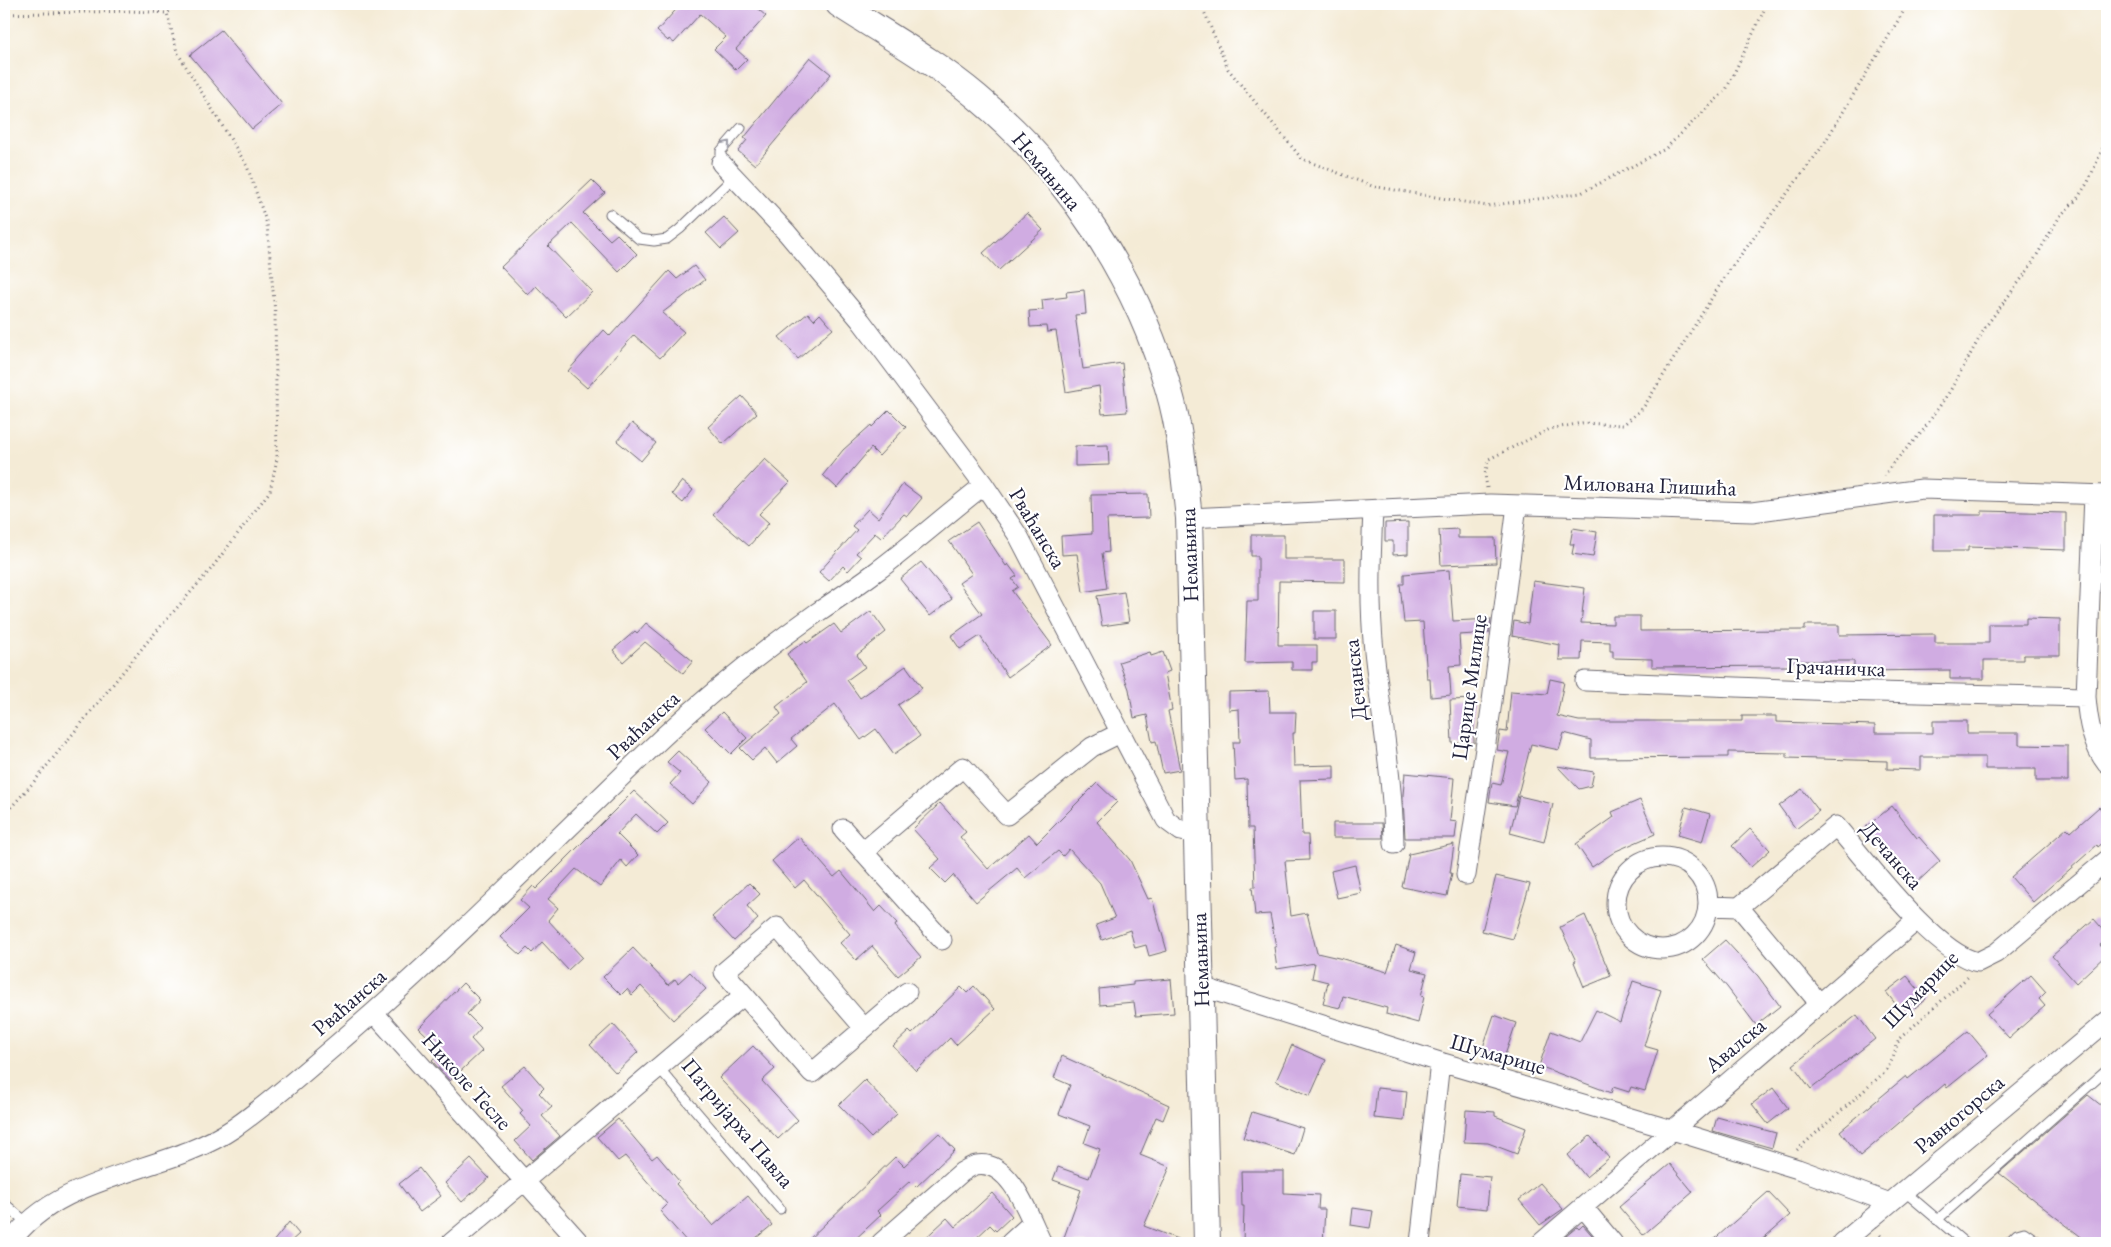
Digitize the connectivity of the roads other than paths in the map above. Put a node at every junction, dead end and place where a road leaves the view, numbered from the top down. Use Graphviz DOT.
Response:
graph roads {
  1 [pos="842,4"];
  2 [pos="740,128"];
  3 [pos="721,162"];
  4 [pos="734,176"];
  5 [pos="610,214"];
  6 [pos="984,484"];
  7 [pos="2101,495"];
  8 [pos="1517,505"];
  9 [pos="1373,510"];
  10 [pos="1189,518"];
  11 [pos="1585,681"];
  12 [pos="2086,697"];
  13 [pos="1120,733"];
  14 [pos="2107,764"];
  15 [pos="843,829"];
  16 [pos="1196,834"];
  17 [pos="1394,844"];
  18 [pos="864,852"];
  19 [pos="2107,860"];
  20 [pos="1466,875"];
  21 [pos="1708,906"];
  22 [pos="1739,907"];
  23 [pos="1917,920"];
  24 [pos="942,940"];
  25 [pos="1202,988"];
  26 [pos="907,992"];
  27 [pos="744,995"];
  28 [pos="1820,1004"];
  29 [pos="374,1013"];
  30 [pos="2107,1021"];
  31 [pos="864,1028"];
  32 [pos="1440,1062"];
  33 [pos="660,1068"];
  34 [pos="2107,1070"];
  35 [pos="1672,1130"];
  36 [pos="525,1180"];
  37 [pos="1897,1197"];
  38 [pos="4,1203"];
  39 [pos="1582,1207"];
  40 [pos="780,1208"];
  41 [pos="1937,1220"];
  42 [pos="27,1223"];
  43 [pos="1032,1223"];
  44 [pos="10,1243"];
  45 [pos="450,1243"];
  46 [pos="580,1243"];
  47 [pos="881,1243"];
  48 [pos="1010,1243"];
  49 [pos="1042,1243"];
  50 [pos="1207,1243"];
  51 [pos="1420,1243"];
  52 [pos="1541,1243"];
  53 [pos="1613,1243"];
  54 [pos="1842,1243"];
  55 [pos="1965,1243"];
  56 [pos="2008,1243"];
  57 [pos="2040,1243"];
  1 -- 10 [label="street, Немањина"];
  3 -- 2 [label="lane, one-way"];
  3 -- 4 [label="street"];
  4 -- 5 [label="lane"];
  4 -- 6 [label="street"];
  6 -- 13 [label="street, Рваћанска"];
  6 -- 29 [label="street, Рваћанска"];
  7 -- 8 [label="street, Милована Глишића"];
  7 -- 12 [label="street"];
  8 -- 9 [label="street, Милована Глишића"];
  8 -- 20 [label="street, Царице Милице"];
  9 -- 10 [label="street, Милована Глишића"];
  9 -- 17 [label="street, Дечанска"];
  10 -- 16 [label="street, Немањина"];
  11 -- 12 [label="street, Грачаничка"];
  12 -- 14 [label="street"];
  13 -- 16 [label="street, Рваћанска"];
  13 -- 18 [label="street"];
  15 -- 18 [label="street"];
  16 -- 25 [label="street, Немањина"];
  18 -- 24 [label="street"];
  19 -- 23 [label="street, Шумарице"];
  21 -- 21 [label="street"];
  21 -- 22 [label="street"];
  22 -- 23 [label="street, Дечанска"];
  22 -- 28 [label="street"];
  23 -- 28 [label="street, Авалска"];
  25 -- 32 [label="street, Шумарице"];
  25 -- 50 [label="street, Немањина"];
  26 -- 31 [label="street"];
  27 -- 31 [label="street"];
  27 -- 31 [label="street"];
  27 -- 33 [label="street, Патријарха Павла"];
  28 -- 35 [label="street, Авалска"];
  29 -- 36 [label="street, Николе Тесле"];
  29 -- 42 [label="street, Рваћанска"];
  30 -- 37 [label="street, Равногорска"];
  32 -- 35 [label="street, Шумарице"];
  32 -- 51 [label="street"];
  33 -- 36 [label="street, Патријарха Павла"];
  33 -- 40 [label="lane, Патријарха Павла"];
  34 -- 41 [label="lane"];
  35 -- 37 [label="street, Шумарице"];
  35 -- 39 [label="street, Авалска"];
  36 -- 45 [label="street"];
  36 -- 46 [label="street, Николе Тесле"];
  37 -- 41 [label="lane"];
  37 -- 54 [label="street, Равногорска"];
  38 -- 42 [label="lane"];
  39 -- 52 [label="street, Авалска"];
  39 -- 53 [label="street"];
  41 -- 55 [label="lane"];
  42 -- 44 [label="street, Рваћанска"];
  43 -- 47 [label="street"];
  43 -- 48 [label="street"];
  43 -- 49 [label="street"];
  56 -- 57 [label="lane"];
}
